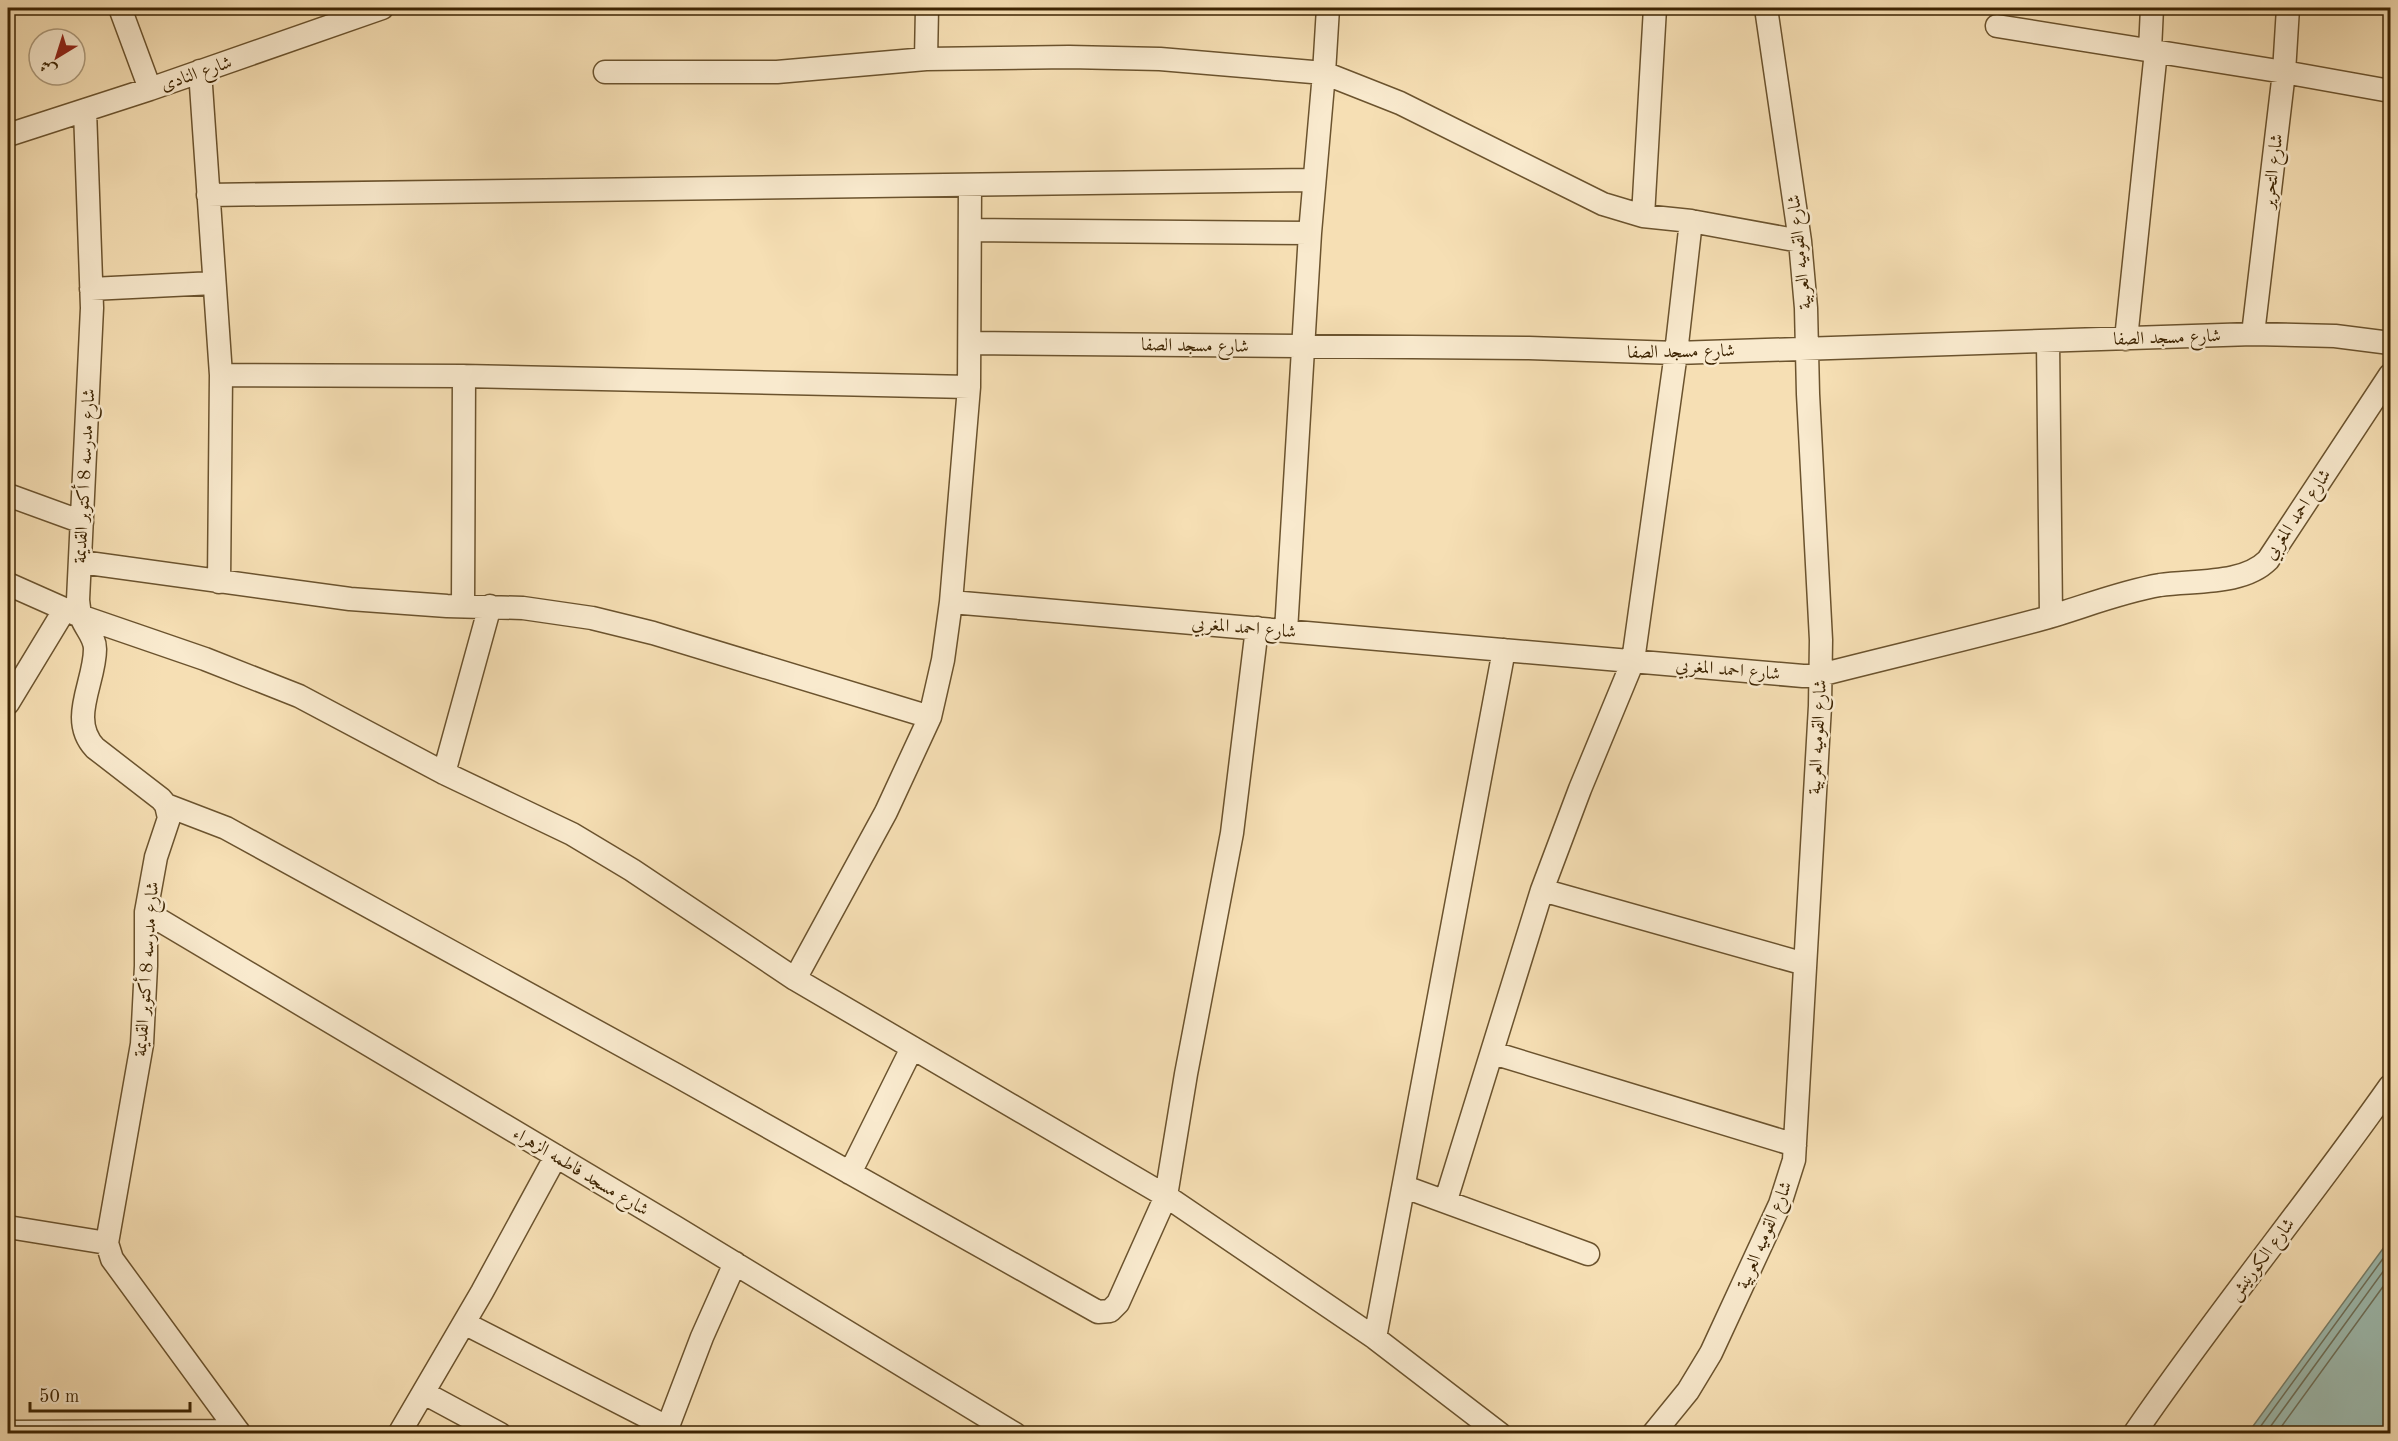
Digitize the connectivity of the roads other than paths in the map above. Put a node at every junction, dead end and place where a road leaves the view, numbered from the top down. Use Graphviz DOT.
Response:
graph roads {
  1 [pos="120,8"];
  2 [pos="382,8"];
  3 [pos="927,8"];
  4 [pos="1328,8"];
  5 [pos="1655,8"];
  6 [pos="1766,8"];
  7 [pos="2152,8"];
  8 [pos="2288,8"];
  9 [pos="1997,26"];
  10 [pos="2153,51"];
  11 [pos="927,59"];
  12 [pos="200,71"];
  13 [pos="605,72"];
  14 [pos="2284,72"];
  15 [pos="1324,73"];
  16 [pos="150,89"];
  17 [pos="2391,91"];
  18 [pos="85,110"];
  19 [pos="9,130"];
  20 [pos="1314,180"];
  21 [pos="970,185"];
  22 [pos="208,195"];
  23 [pos="1643,216"];
  24 [pos="1691,221"];
  25 [pos="970,230"];
  26 [pos="1310,233"];
  27 [pos="1800,241"];
  28 [pos="214,283"];
  29 [pos="91,289"];
  30 [pos="2253,334"];
  31 [pos="2126,339"];
  32 [pos="2048,341"];
  33 [pos="970,343"];
  34 [pos="2391,343"];
  35 [pos="1304,346"];
  36 [pos="1807,348"];
  37 [pos="1676,353"];
  38 [pos="220,375"];
  39 [pos="2391,375"];
  40 [pos="464,376"];
  41 [pos="969,387"];
  42 [pos="8,495"];
  43 [pos="82,522"];
  44 [pos="81,562"];
  45 [pos="219,582"];
  46 [pos="8,584"];
  47 [pos="951,602"];
  48 [pos="463,606"];
  49 [pos="490,606"];
  50 [pos="73,612"];
  51 [pos="2051,616"];
  52 [pos="1257,628"];
  53 [pos="1286,631"];
  54 [pos="1504,650"];
  55 [pos="1633,661"];
  56 [pos="1820,675"];
  57 [pos="8,703"];
  58 [pos="930,717"];
  59 [pos="444,773"];
  60 [pos="166,805"];
  61 [pos="1542,890"];
  62 [pos="146,912"];
  63 [pos="1805,964"];
  64 [pos="795,979"];
  65 [pos="912,1048"];
  66 [pos="1493,1053"];
  67 [pos="2391,1086"];
  68 [pos="1795,1145"];
  69 [pos="556,1156"];
  70 [pos="850,1173"];
  71 [pos="1405,1186"];
  72 [pos="1166,1196"];
  73 [pos="1446,1200"];
  74 [pos="8,1227"];
  75 [pos="107,1243"];
  76 [pos="1588,1254"];
  77 [pos="735,1263"];
  78 [pos="464,1323"];
  79 [pos="1375,1338"];
  80 [pos="424,1393"];
  81 [pos="666,1430"];
  82 [pos="8,1432"];
  83 [pos="239,1432"];
  84 [pos="399,1434"];
  85 [pos="500,1434"];
  86 [pos="1015,1434"];
  87 [pos="1500,1434"];
  88 [pos="1653,1434"];
  89 [pos="2134,1434"];
  1 -- 16 [label="street"];
  2 -- 12 [label="street, شارع النادى"];
  3 -- 11 [label="street"];
  4 -- 15 [label="street"];
  5 -- 23 [label="street"];
  6 -- 27 [label="street, شارع القوميه العربية"];
  7 -- 10 [label="street"];
  8 -- 14 [label="street, شارع التحرير"];
  9 -- 10 [label="street"];
  10 -- 14 [label="street"];
  10 -- 31 [label="street"];
  11 -- 13 [label="street"];
  11 -- 15 [label="street"];
  12 -- 16 [label="street, شارع النادى"];
  12 -- 22 [label="street"];
  14 -- 17 [label="street"];
  14 -- 30 [label="street, شارع التحرير"];
  15 -- 20 [label="street"];
  15 -- 23 [label="street"];
  16 -- 18 [label="street, شارع النادى"];
  18 -- 19 [label="street, شارع النادى"];
  18 -- 29 [label="street, شارع مدرسه 8 أكتوبر القديمة"];
  20 -- 21 [label="street"];
  20 -- 26 [label="street"];
  21 -- 22 [label="street"];
  21 -- 25 [label="street"];
  22 -- 28 [label="street"];
  23 -- 24 [label="street"];
  24 -- 27 [label="street"];
  24 -- 37 [label="street"];
  25 -- 26 [label="street"];
  25 -- 33 [label="street"];
  26 -- 35 [label="street"];
  27 -- 36 [label="street, شارع القوميه العربية"];
  28 -- 29 [label="street"];
  28 -- 38 [label="street"];
  29 -- 43 [label="street, شارع مدرسه 8 أكتوبر القديمة"];
  30 -- 31 [label="street, شارع مسجد الصفا"];
  30 -- 34 [label="street, شارع مسجد الصفا"];
  31 -- 32 [label="street, شارع مسجد الصفا"];
  32 -- 36 [label="street, شارع مسجد الصفا"];
  32 -- 51 [label="street"];
  33 -- 35 [label="street, شارع مسجد الصفا"];
  33 -- 41 [label="street"];
  35 -- 37 [label="street, شارع مسجد الصفا"];
  35 -- 53 [label="street"];
  36 -- 37 [label="street, شارع مسجد الصفا"];
  36 -- 56 [label="street, شارع القوميه العربية"];
  37 -- 55 [label="street"];
  38 -- 40 [label="street"];
  38 -- 45 [label="street"];
  39 -- 51 [label="street, شارع احمد المغربي"];
  40 -- 41 [label="street"];
  40 -- 48 [label="street"];
  41 -- 47 [label="street"];
  42 -- 43 [label="street"];
  43 -- 44 [label="street, شارع مدرسه 8 أكتوبر القديمة"];
  44 -- 45 [label="street"];
  44 -- 50 [label="street, شارع مدرسه 8 أكتوبر القديمة"];
  45 -- 48 [label="street"];
  46 -- 50 [label="street"];
  47 -- 52 [label="street, شارع احمد المغربي"];
  47 -- 58 [label="street"];
  48 -- 49 [label="street"];
  49 -- 58 [label="street"];
  49 -- 59 [label="street"];
  50 -- 57 [label="street"];
  50 -- 59 [label="street"];
  50 -- 60 [label="street, شارع مدرسه 8 أكتوبر القديمة"];
  51 -- 56 [label="street, شارع احمد المغربي"];
  52 -- 53 [label="street, شارع احمد المغربي"];
  52 -- 72 [label="street"];
  53 -- 54 [label="street, شارع احمد المغربي"];
  54 -- 55 [label="street, شارع احمد المغربي"];
  54 -- 71 [label="street"];
  55 -- 56 [label="street, شارع احمد المغربي"];
  55 -- 61 [label="street"];
  56 -- 63 [label="street, شارع القوميه العربية"];
  58 -- 64 [label="street"];
  59 -- 64 [label="street"];
  60 -- 62 [label="street, شارع مدرسه 8 أكتوبر القديمة"];
  60 -- 70 [label="street"];
  61 -- 63 [label="street"];
  61 -- 66 [label="street"];
  62 -- 69 [label="street, شارع مسجد فاطمه الزهراء"];
  62 -- 75 [label="street, شارع مدرسه 8 أكتوبر القديمة"];
  63 -- 68 [label="street, شارع القوميه العربية"];
  64 -- 65 [label="street"];
  65 -- 70 [label="street"];
  65 -- 72 [label="street"];
  66 -- 68 [label="street"];
  66 -- 73 [label="street"];
  67 -- 89 [label="street, شارع الكورنيش"];
  68 -- 88 [label="street, شارع القوميه العربية"];
  69 -- 77 [label="street, شارع مسجد فاطمه الزهراء"];
  69 -- 78 [label="street"];
  70 -- 72 [label="street"];
  71 -- 73 [label="street"];
  71 -- 79 [label="street"];
  72 -- 79 [label="street"];
  73 -- 76 [label="street"];
  74 -- 75 [label="street"];
  75 -- 83 [label="street"];
  77 -- 81 [label="street"];
  77 -- 86 [label="street, شارع مسجد فاطمه الزهراء"];
  78 -- 80 [label="street"];
  78 -- 81 [label="street"];
  79 -- 87 [label="street"];
  80 -- 84 [label="street"];
  80 -- 85 [label="street"];
  82 -- 83 [label="street"];
}
